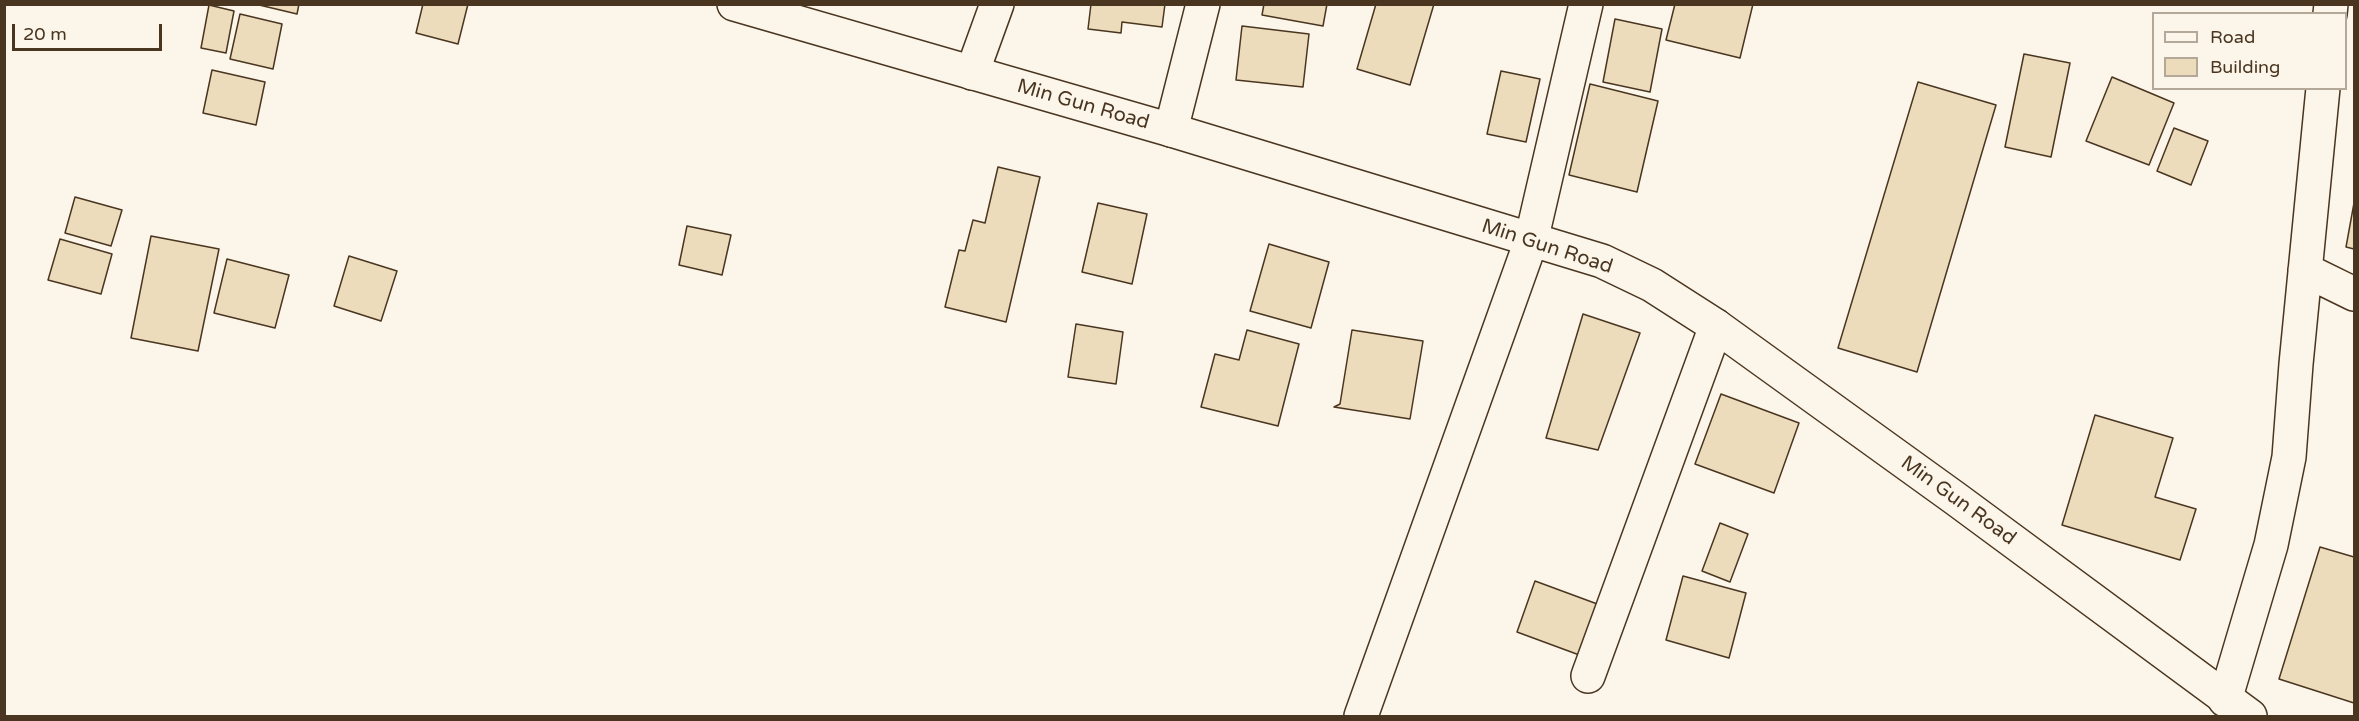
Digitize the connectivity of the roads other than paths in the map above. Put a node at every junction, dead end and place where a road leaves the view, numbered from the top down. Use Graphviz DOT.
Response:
graph roads {
  1 [pos="997,4"];
  2 [pos="1203,4"];
  3 [pos="1586,4"];
  4 [pos="738,5"];
  5 [pos="972,73"];
  6 [pos="2323,90"];
  7 [pos="1171,130"];
  8 [pos="1531,241"];
  9 [pos="2305,270"];
  10 [pos="2355,294"];
  11 [pos="1716,326"];
  12 [pos="1588,676"];
  13 [pos="2237,708"];
  14 [pos="1361,717"];
  1 -- 5 [label="street"];
  2 -- 7 [label="street"];
  3 -- 8 [label="street"];
  4 -- 5 [label="street, Min Gun Road"];
  5 -- 7 [label="street, Min Gun Road"];
  6 -- 9 [label="street"];
  7 -- 8 [label="street, Min Gun Road"];
  8 -- 11 [label="street, Min Gun Road"];
  8 -- 14 [label="street"];
  9 -- 10 [label="street"];
  9 -- 13 [label="street"];
  11 -- 12 [label="street"];
  11 -- 13 [label="street, Min Gun Road"];
}
